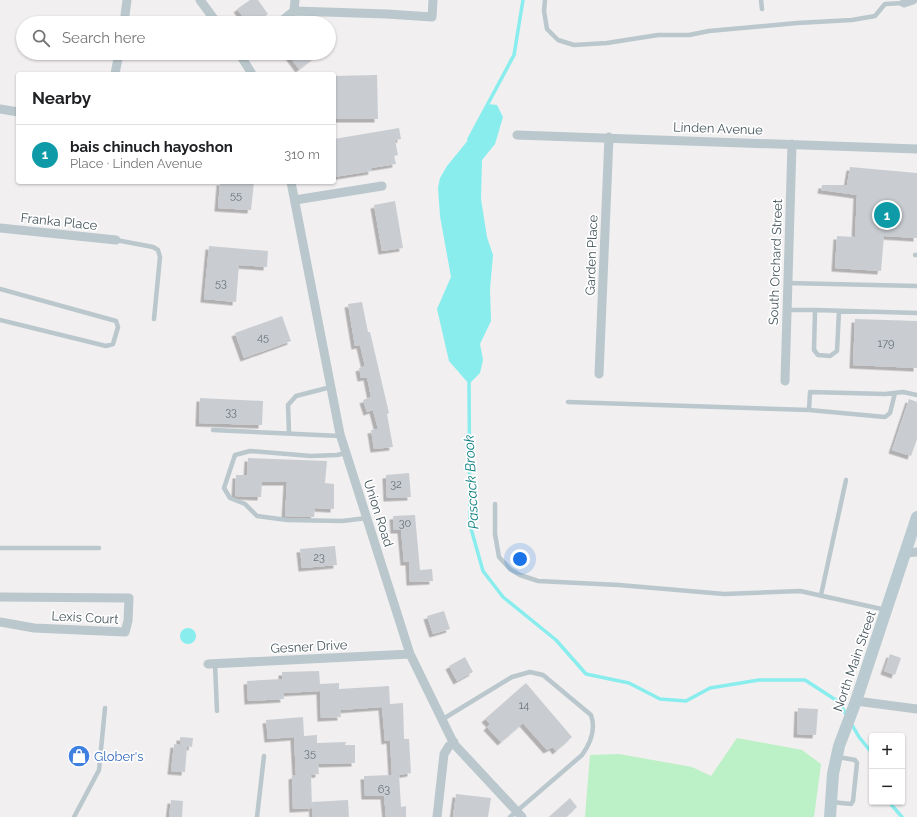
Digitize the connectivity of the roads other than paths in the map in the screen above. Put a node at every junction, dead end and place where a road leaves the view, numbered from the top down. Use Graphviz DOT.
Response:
graph roads {
  1 [pos="127,0"];
  2 [pos="295,0"];
  3 [pos="433,0"];
  4 [pos="545,0"];
  5 [pos="761,0"];
  6 [pos="913,0"];
  7 [pos="205,2"];
  8 [pos="904,3"];
  9 [pos="762,9"];
  10 [pos="294,11"];
  11 [pos="125,16"];
  12 [pos="213,16"];
  13 [pos="288,16"];
  14 [pos="118,60"];
  15 [pos="243,60"];
  16 [pos="115,72"];
  17 [pos="251,72"];
  18 [pos="0,109"];
  19 [pos="16,112"];
  20 [pos="517,135"];
  21 [pos="609,137"];
  22 [pos="792,144"];
  23 [pos="917,149"];
  24 [pos="291,184"];
  25 [pos="382,186"];
  26 [pos="295,200"];
  27 [pos="0,228"];
  28 [pos="116,240"];
  29 [pos="788,284"];
  30 [pos="917,286"];
  31 [pos="0,289"];
  32 [pos="787,310"];
  33 [pos="815,310"];
  34 [pos="839,310"];
  35 [pos="917,313"];
  36 [pos="154,319"];
  37 [pos="0,320"];
  38 [pos="599,374"];
  39 [pos="785,381"];
  40 [pos="331,387"];
  41 [pos="895,393"];
  42 [pos="917,395"];
  43 [pos="568,402"];
  44 [pos="809,410"];
  45 [pos="213,430"];
  46 [pos="289,432"];
  47 [pos="340,436"];
  48 [pos="346,453"];
  49 [pos="846,480"];
  50 [pos="495,504"];
  51 [pos="917,517"];
  52 [pos="367,518"];
  53 [pos="0,548"];
  54 [pos="99,548"];
  55 [pos="911,552"];
  56 [pos="821,595"];
  57 [pos="0,597"];
  58 [pos="886,610"];
  59 [pos="0,622"];
  60 [pos="410,654"];
  61 [pos="212,664"];
  62 [pos="854,706"];
  63 [pos="105,708"];
  64 [pos="917,709"];
  65 [pos="217,711"];
  66 [pos="442,719"];
  67 [pos="454,742"];
  68 [pos="264,756"];
  69 [pos="837,756"];
  70 [pos="831,802"];
  71 [pos="516,815"];
  72 [pos="74,817"];
  73 [pos="257,817"];
  74 [pos="437,817"];
  75 [pos="830,817"];
  1 -- 11 [label="street"];
  2 -- 10 [label="street"];
  3 -- 10 [label="street"];
  4 -- 8 [label="lane"];
  5 -- 9 [label="lane"];
  6 -- 8 [label="street"];
  7 -- 12 [label="street"];
  10 -- 13 [label="street"];
  14 -- 16 [label="street"];
  15 -- 17 [label="street"];
  18 -- 19 [label="street"];
  20 -- 21 [label="street, Linden Avenue"];
  21 -- 22 [label="street, Linden Avenue"];
  21 -- 38 [label="street, Garden Place"];
  22 -- 23 [label="street, Linden Avenue"];
  22 -- 29 [label="street, South Orchard Street"];
  24 -- 26 [label="street, Union Road"];
  25 -- 26 [label="street"];
  26 -- 40 [label="street, Union Road"];
  27 -- 28 [label="street, Franka Place"];
  28 -- 36 [label="lane"];
  29 -- 30 [label="lane"];
  29 -- 32 [label="street, South Orchard Street"];
  31 -- 37 [label="lane"];
  32 -- 33 [label="lane"];
  32 -- 39 [label="street, South Orchard Street"];
  33 -- 34 [label="lane"];
  33 -- 34 [label="lane"];
  34 -- 35 [label="lane"];
  40 -- 46 [label="lane"];
  40 -- 47 [label="street, Union Road"];
  41 -- 42 [label="lane"];
  41 -- 44 [label="lane"];
  41 -- 44 [label="lane"];
  43 -- 44 [label="lane"];
  45 -- 46 [label="lane"];
  46 -- 47 [label="lane"];
  47 -- 48 [label="street, Union Road"];
  48 -- 52 [label="street, Union Road"];
  48 -- 52 [label="lane"];
  49 -- 56 [label="lane"];
  50 -- 56 [label="lane"];
  51 -- 55 [label="main road, North Main Street"];
  52 -- 60 [label="street, Union Road"];
  53 -- 54 [label="lane"];
  55 -- 58 [label="main road, North Main Street"];
  56 -- 58 [label="lane"];
  57 -- 59 [label="street, Lexis Court"];
  58 -- 62 [label="main road, North Main Street"];
  60 -- 61 [label="street, Gesner Drive"];
  60 -- 66 [label="street, Union Road"];
  61 -- 65 [label="lane"];
  62 -- 64 [label="street"];
  62 -- 69 [label="main road, North Main Street"];
  63 -- 72 [label="lane"];
  66 -- 67 [label="street, Union Road"];
  66 -- 71 [label="lane"];
  67 -- 71 [label="street, Union Road"];
  67 -- 74 [label="street"];
  68 -- 73 [label="lane"];
  69 -- 70 [label="main road, North Main Street"];
  69 -- 70 [label="lane"];
  70 -- 75 [label="main road, North Main Street"];
}
